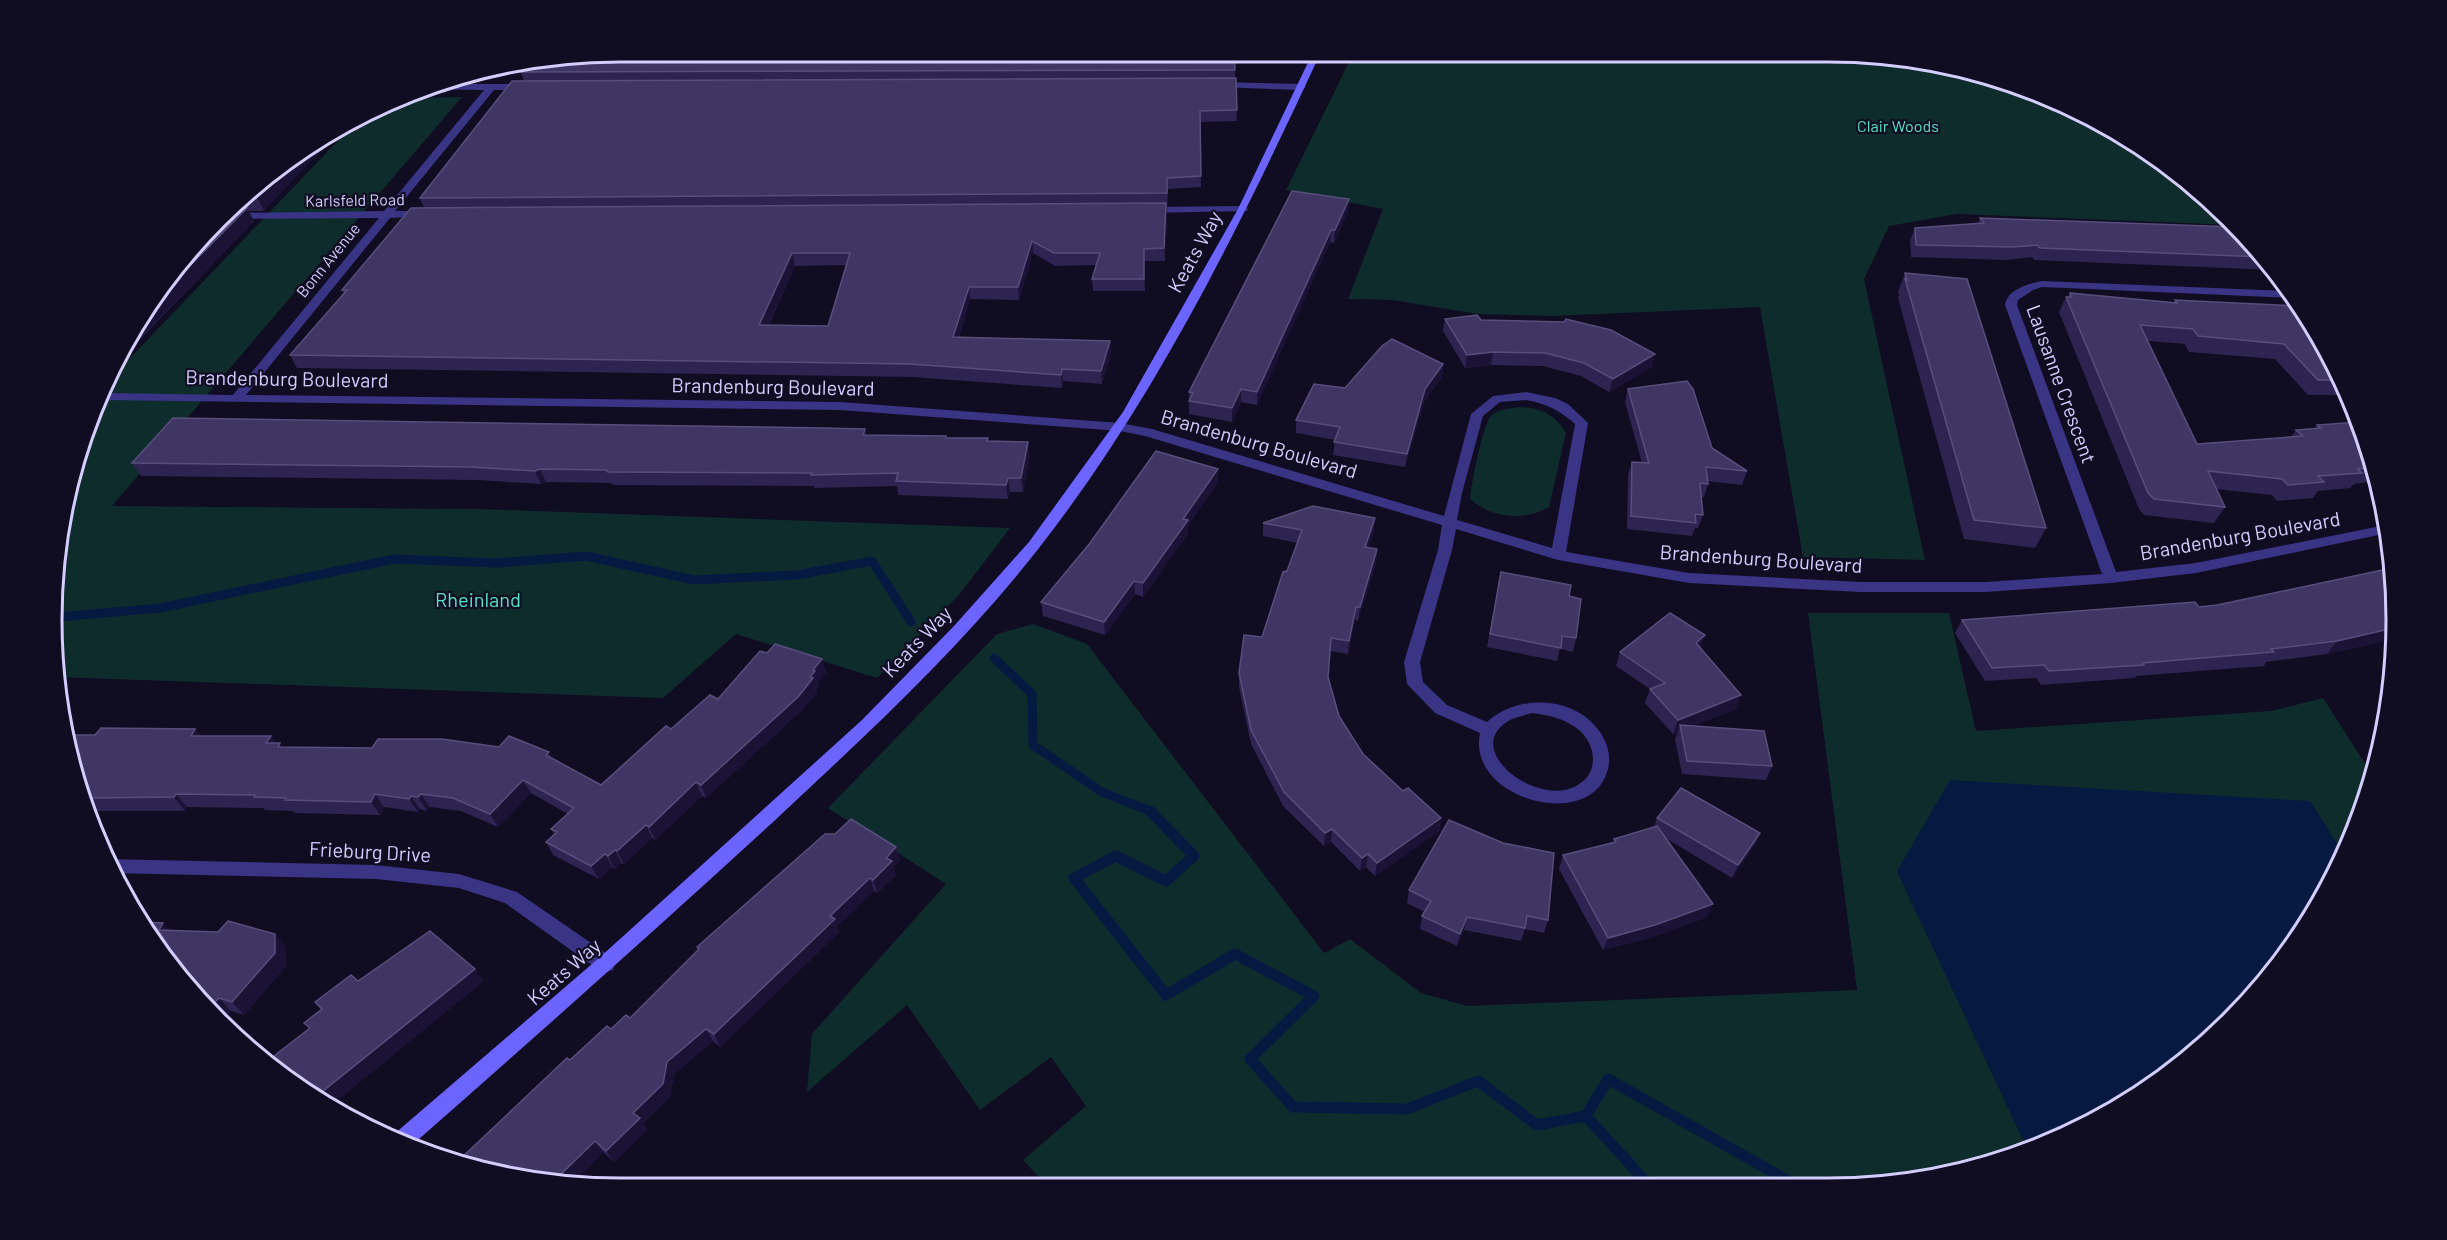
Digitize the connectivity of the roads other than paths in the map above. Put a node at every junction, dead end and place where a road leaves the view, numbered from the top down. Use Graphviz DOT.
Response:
graph roads {
  1 [pos="1312,62"];
  2 [pos="1211,84"];
  3 [pos="454,87"];
  4 [pos="491,87"];
  5 [pos="541,87"];
  6 [pos="1301,87"];
  7 [pos="1130,210"];
  8 [pos="1243,210"];
  9 [pos="438,214"];
  10 [pos="386,215"];
  11 [pos="235,216"];
  12 [pos="2280,295"];
  13 [pos="108,397"];
  14 [pos="237,398"];
  15 [pos="1120,427"];
  16 [pos="1452,522"];
  17 [pos="2378,531"];
  18 [pos="1558,555"];
  19 [pos="2111,578"];
  20 [pos="1488,730"];
  21 [pos="119,866"];
  22 [pos="606,964"];
  23 [pos="407,1136"];
  1 -- 6 [label="street, Keats Way"];
  2 -- 6 [label="street"];
  3 -- 4 [label="street"];
  4 -- 5 [label="street"];
  4 -- 10 [label="street, Bonn Avenue"];
  6 -- 8 [label="street, Keats Way"];
  7 -- 8 [label="street"];
  8 -- 15 [label="street, Keats Way"];
  9 -- 10 [label="street, Karlsfeld Road"];
  10 -- 11 [label="street, Karlsfeld Road"];
  10 -- 14 [label="street, Bonn Avenue"];
  12 -- 19 [label="street, Lausanne Crescent"];
  13 -- 14 [label="street, Brandenburg Boulevard"];
  14 -- 15 [label="street, Brandenburg Boulevard"];
  15 -- 16 [label="street, Brandenburg Boulevard"];
  15 -- 22 [label="street, Keats Way"];
  16 -- 18 [label="street, Brandenburg Boulevard"];
  16 -- 18 [label="street"];
  16 -- 20 [label="street"];
  17 -- 19 [label="street, Brandenburg Boulevard"];
  18 -- 19 [label="street, Brandenburg Boulevard"];
  20 -- 20 [label="street"];
  21 -- 22 [label="street, Frieburg Drive"];
  22 -- 23 [label="street, Keats Way"];
}
